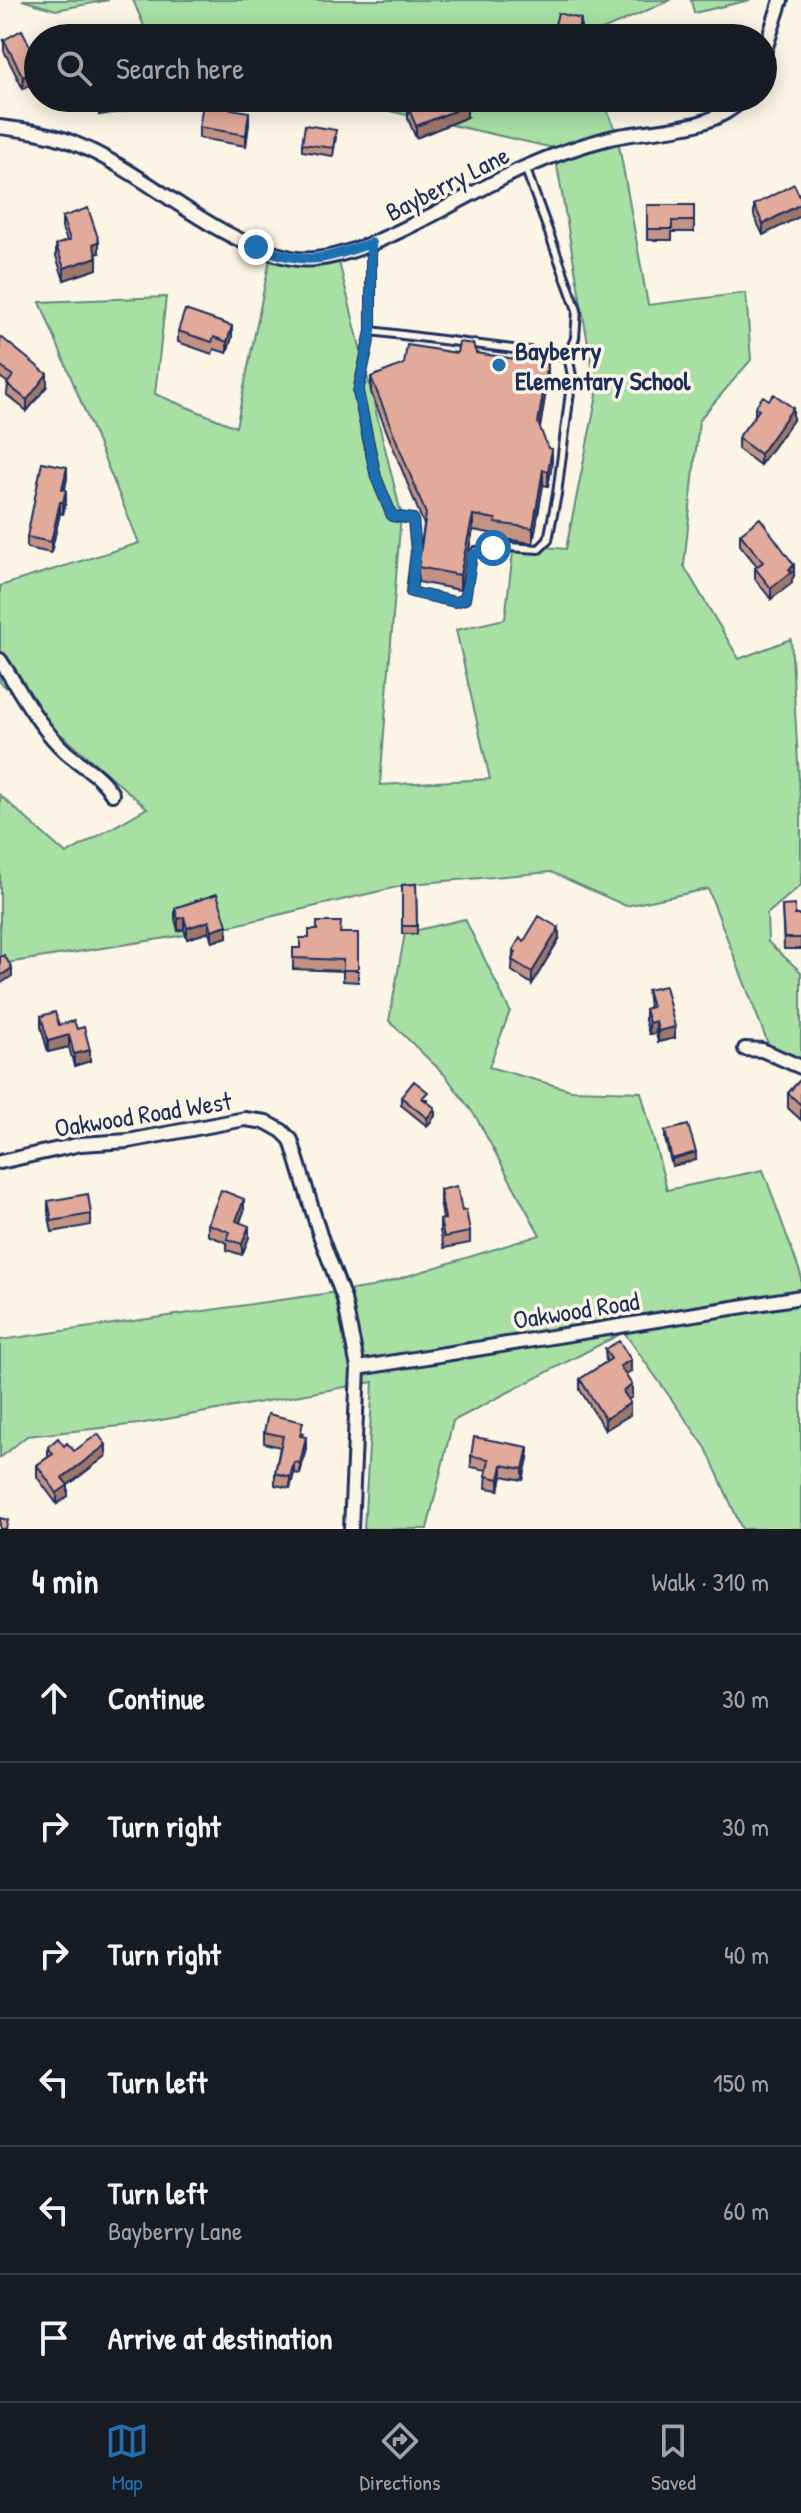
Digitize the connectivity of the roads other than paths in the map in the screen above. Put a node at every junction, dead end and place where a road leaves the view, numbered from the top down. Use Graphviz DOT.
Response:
graph roads {
  1 [pos="781,0"];
  2 [pos="773,24"];
  3 [pos="727,112"];
  4 [pos="0,127"];
  5 [pos="525,167"];
  6 [pos="371,243"];
  7 [pos="371,331"];
  8 [pos="568,356"];
  9 [pos="0,660"];
  10 [pos="112,794"];
  11 [pos="745,1049"];
  12 [pos="801,1067"];
  13 [pos="0,1162"];
  14 [pos="801,1297"];
  15 [pos="358,1368"];
  16 [pos="351,1529"];
  1 -- 2 [label="street"];
  3 -- 5 [label="street, Bayberry Lane"];
  4 -- 6 [label="street, Bayberry Lane"];
  5 -- 6 [label="street, Bayberry Lane"];
  5 -- 8 [label="lane"];
  6 -- 7 [label="lane"];
  7 -- 8 [label="lane"];
  7 -- 8 [label="lane"];
  9 -- 10 [label="street"];
  11 -- 12 [label="street"];
  13 -- 15 [label="street, Oakwood Road West"];
  14 -- 15 [label="street, Oakwood Road"];
  15 -- 16 [label="street"];
}
